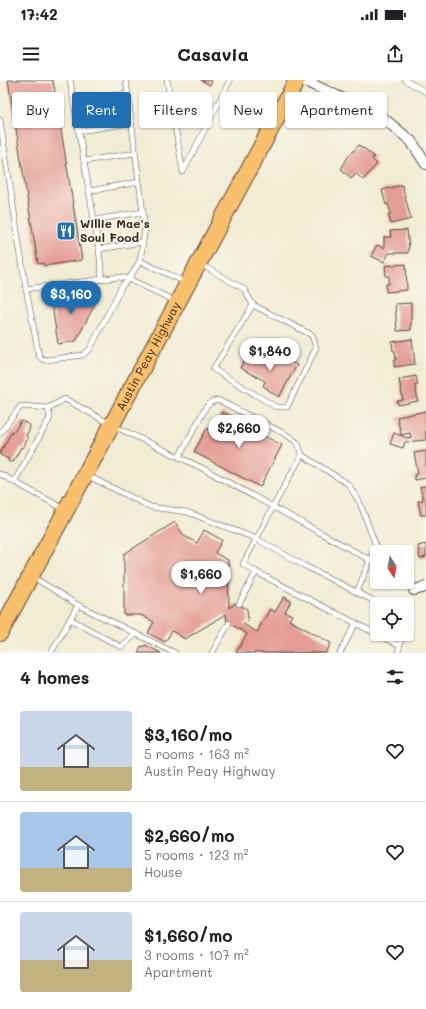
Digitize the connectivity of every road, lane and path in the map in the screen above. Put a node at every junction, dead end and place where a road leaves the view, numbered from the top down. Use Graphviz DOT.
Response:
graph roads {
  1 [pos="70,80"];
  2 [pos="126,80"];
  3 [pos="167,80"];
  4 [pos="230,80"];
  5 [pos="297,80"];
  6 [pos="303,80"];
  7 [pos="405,80"];
  8 [pos="72,92"];
  9 [pos="127,92"];
  10 [pos="426,92"];
  11 [pos="0,120"];
  12 [pos="131,123"];
  13 [pos="78,128"];
  14 [pos="98,128"];
  15 [pos="79,131"];
  16 [pos="135,153"];
  17 [pos="84,161"];
  18 [pos="426,164"];
  19 [pos="139,182"];
  20 [pos="89,191"];
  21 [pos="143,212"];
  22 [pos="94,220"];
  23 [pos="143,242"];
  24 [pos="99,249"];
  25 [pos="140,261"];
  26 [pos="199,263"];
  27 [pos="129,279"];
  28 [pos="102,280"];
  29 [pos="188,283"];
  30 [pos="26,289"];
  31 [pos="178,302"];
  32 [pos="252,305"];
  33 [pos="48,408"];
  34 [pos="112,425"];
  35 [pos="0,433"];
  36 [pos="302,455"];
  37 [pos="179,457"];
  38 [pos="0,474"];
  39 [pos="85,474"];
  40 [pos="14,482"];
  41 [pos="274,507"];
  42 [pos="66,510"];
  43 [pos="256,538"];
  44 [pos="376,545"];
  45 [pos="370,560"];
  46 [pos="256,572"];
  47 [pos="31,576"];
  48 [pos="426,587"];
  49 [pos="414,590"];
  50 [pos="357,592"];
  51 [pos="370,599"];
  52 [pos="238,604"];
  53 [pos="78,605"];
  54 [pos="70,620"];
  55 [pos="229,623"];
  56 [pos="356,623"];
  57 [pos="0,633"];
  58 [pos="136,634"];
  59 [pos="401,641"];
  60 [pos="400,646"];
  61 [pos="51,653"];
  62 [pos="174,653"];
  63 [pos="212,653"];
  64 [pos="340,653"];
  65 [pos="398,653"];
  1 -- 8 [label="lane"];
  2 -- 9 [label="lane"];
  3 -- 4 [label="lane"];
  5 -- 26 [label="main road, Austin Peay Highway"];
  6 -- 18 [label="street"];
  7 -- 10 [label="lane"];
  11 -- 30 [label="lane"];
  12 -- 16 [label="lane"];
  13 -- 15 [label="lane"];
  14 -- 15 [label="lane"];
  15 -- 17 [label="lane"];
  16 -- 17 [label="lane"];
  16 -- 19 [label="lane"];
  17 -- 20 [label="lane"];
  19 -- 20 [label="lane"];
  19 -- 21 [label="lane"];
  20 -- 22 [label="lane"];
  21 -- 22 [label="lane"];
  21 -- 23 [label="lane"];
  22 -- 24 [label="lane"];
  23 -- 24 [label="lane"];
  23 -- 25 [label="lane"];
  24 -- 28 [label="lane"];
  25 -- 27 [label="lane"];
  25 -- 29 [label="lane"];
  26 -- 29 [label="main road, Austin Peay Highway"];
  26 -- 32 [label="lane"];
  27 -- 28 [label="lane"];
  27 -- 30 [label="lane"];
  27 -- 31 [label="lane"];
  28 -- 30 [label="lane"];
  29 -- 31 [label="main road, Austin Peay Highway"];
  31 -- 34 [label="main road, Austin Peay Highway"];
  32 -- 32 [label="lane"];
  33 -- 34 [label="lane"];
  33 -- 35 [label="lane"];
  33 -- 40 [label="lane"];
  34 -- 37 [label="lane"];
  34 -- 39 [label="main road, Austin Peay Highway"];
  36 -- 37 [label="lane"];
  36 -- 41 [label="lane"];
  36 -- 44 [label="lane"];
  37 -- 41 [label="lane"];
  38 -- 40 [label="lane"];
  39 -- 42 [label="main road, Austin Peay Highway"];
  39 -- 43 [label="lane"];
  40 -- 42 [label="lane"];
  41 -- 43 [label="lane"];
  41 -- 45 [label="lane"];
  42 -- 47 [label="main road, Austin Peay Highway"];
  43 -- 46 [label="lane"];
  43 -- 50 [label="lane"];
  45 -- 50 [label="lane"];
  46 -- 52 [label="lane"];
  46 -- 56 [label="lane"];
  47 -- 53 [label="lane"];
  47 -- 57 [label="main road, Austin Peay Highway"];
  48 -- 49 [label="street"];
  50 -- 51 [label="lane"];
  53 -- 54 [label="lane"];
  53 -- 58 [label="lane"];
  54 -- 58 [label="lane"];
  54 -- 61 [label="lane"];
  55 -- 63 [label="lane"];
  56 -- 60 [label="lane"];
  56 -- 64 [label="lane"];
  58 -- 62 [label="lane"];
  59 -- 60 [label="lane"];
  60 -- 65 [label="lane"];
}
